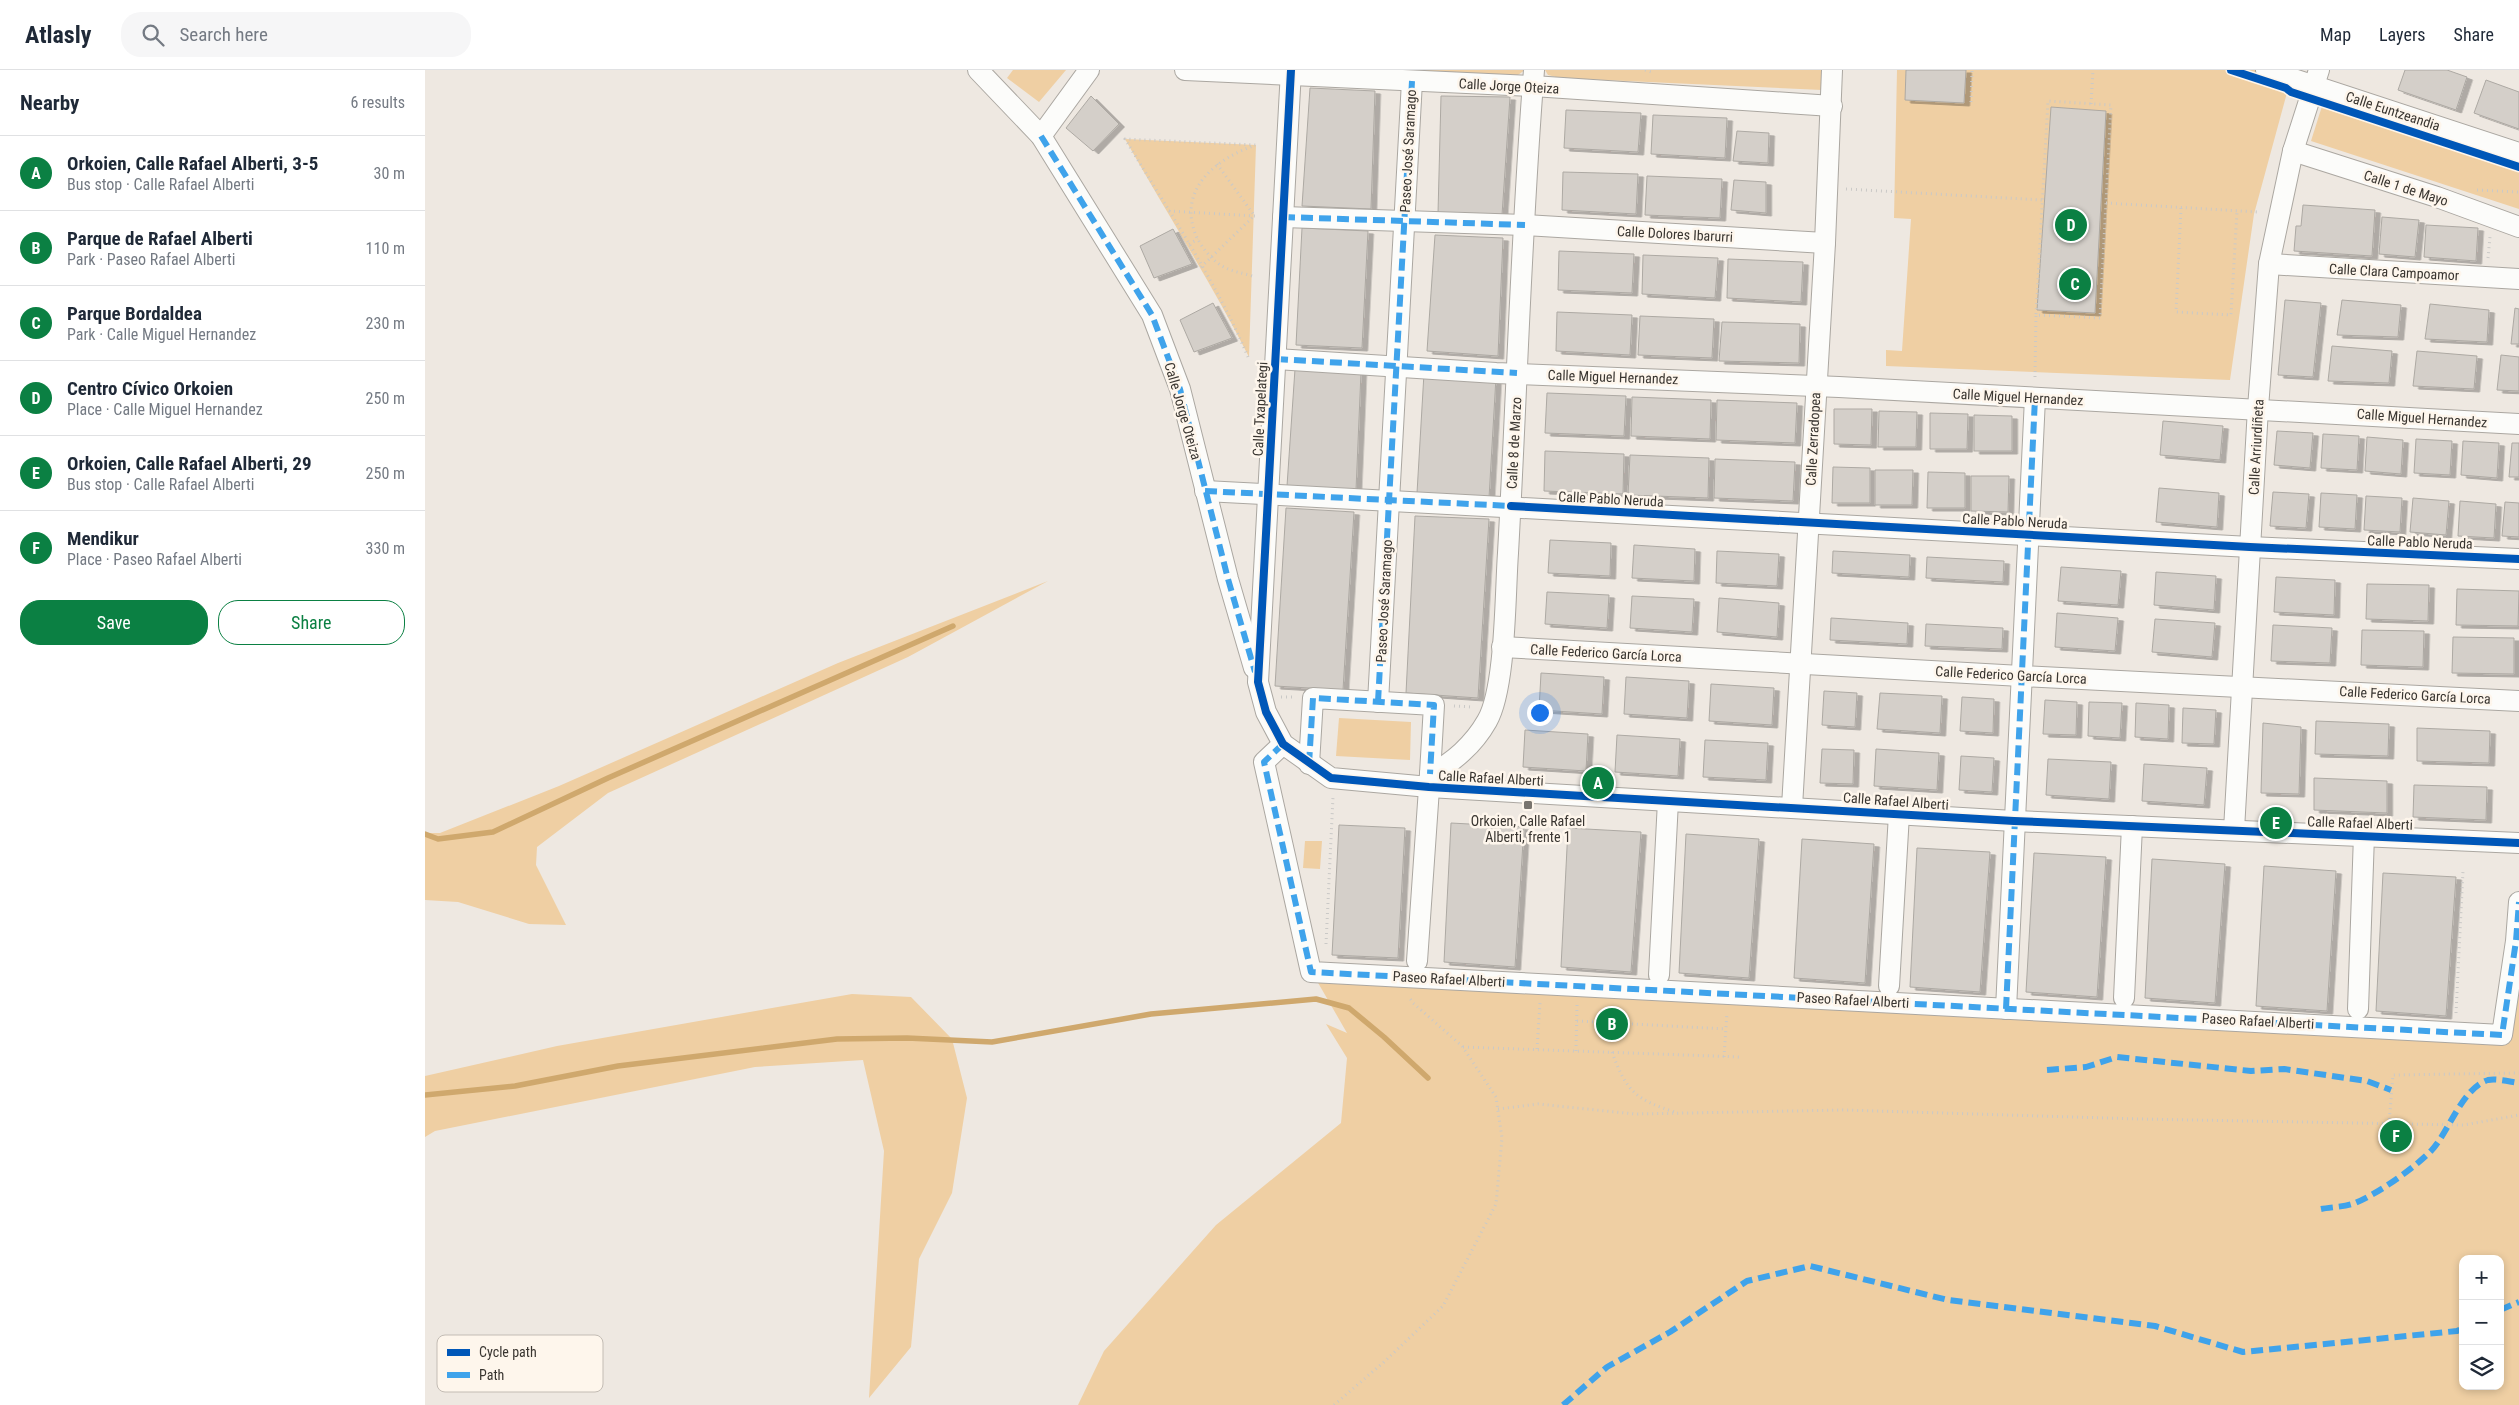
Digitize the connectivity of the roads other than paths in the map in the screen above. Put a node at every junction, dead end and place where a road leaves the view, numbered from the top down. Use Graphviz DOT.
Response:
graph roads {
  1 [pos="977,70"];
  2 [pos="1089,70"];
  3 [pos="1185,70"];
  4 [pos="1832,70"];
  5 [pos="2266,70"];
  6 [pos="1291,72"];
  7 [pos="1533,78"];
  8 [pos="2317,78"];
  9 [pos="1412,81"];
  10 [pos="1832,106"];
  11 [pos="1041,136"];
  12 [pos="2293,151"];
  13 [pos="2519,153"];
  14 [pos="1283,217"];
  15 [pos="1405,222"];
  16 [pos="1525,225"];
  17 [pos="2519,227"];
  18 [pos="1825,243"];
  19 [pos="2269,264"];
  20 [pos="2519,279"];
  21 [pos="1276,359"];
  22 [pos="1397,366"];
  23 [pos="1517,374"];
  24 [pos="1816,386"];
  25 [pos="2035,398"];
  26 [pos="2258,408"];
  27 [pos="2519,424"];
  28 [pos="1205,491"];
  29 [pos="1268,494"];
  30 [pos="1389,499"];
  31 [pos="1511,506"];
  32 [pos="1809,522"];
  33 [pos="2029,534"];
  34 [pos="2250,547"];
  35 [pos="2519,559"];
  36 [pos="1502,647"];
  37 [pos="1800,664"];
  38 [pos="2021,676"];
  39 [pos="1258,682"];
  40 [pos="2243,686"];
  41 [pos="2519,701"];
  42 [pos="1378,702"];
  43 [pos="1283,744"];
  44 [pos="1309,764"];
  45 [pos="1430,781"];
  46 [pos="1668,801"];
  47 [pos="1792,807"];
  48 [pos="1899,814"];
  49 [pos="2014,821"];
  50 [pos="2132,826"];
  51 [pos="2234,830"];
  52 [pos="2364,835"];
  53 [pos="2519,843"];
  54 [pos="2519,902"];
  55 [pos="1417,961"];
  56 [pos="1659,975"];
  57 [pos="1889,986"];
  58 [pos="2124,998"];
  59 [pos="2006,1009"];
  60 [pos="2358,1009"];
  1 -- 11 [label="street, Calle Jorge Oteiza"];
  2 -- 11 [label="street"];
  3 -- 6 [label="street, Calle Jorge Oteiza"];
  4 -- 10 [label="street, Calle Zerradopea"];
  5 -- 8 [label="street, Calle Euntzeandia"];
  6 -- 9 [label="street, Calle Jorge Oteiza"];
  6 -- 14 [label="street, Calle Txapelategi"];
  7 -- 9 [label="street, Calle Jorge Oteiza"];
  7 -- 10 [label="street, Calle Jorge Oteiza"];
  7 -- 16 [label="street, Calle 8 de Marzo"];
  8 -- 12 [label="street, Calle Arriurdiñeta"];
  8 -- 13 [label="street, Calle Euntzeandia"];
  9 -- 15 [label="street, Paseo José Saramago"];
  10 -- 18 [label="street, Calle Zerradopea"];
  11 -- 28 [label="street, Calle Jorge Oteiza"];
  12 -- 17 [label="street, Calle 1 de Mayo"];
  12 -- 19 [label="street, Calle Arriurdiñeta"];
  14 -- 15 [label="street, Paseo José Saramago"];
  14 -- 21 [label="street, Calle Txapelategi"];
  15 -- 16 [label="street, Paseo José Saramago"];
  15 -- 22 [label="street, Paseo José Saramago"];
  16 -- 18 [label="street, Calle Dolores Ibarurri"];
  16 -- 23 [label="street, Calle 8 de Marzo"];
  18 -- 24 [label="street, Calle Zerradopea"];
  19 -- 20 [label="street, Calle Clara Campoamor"];
  19 -- 26 [label="street, Calle Arriurdiñeta"];
  21 -- 22 [label="street"];
  21 -- 29 [label="street, Calle Txapelategi"];
  22 -- 23 [label="street"];
  22 -- 30 [label="street, Paseo José Saramago"];
  23 -- 24 [label="street, Calle Miguel Hernandez"];
  23 -- 31 [label="street, Calle 8 de Marzo"];
  24 -- 25 [label="street, Calle Miguel Hernandez"];
  24 -- 32 [label="street, Calle Zerradopea"];
  25 -- 26 [label="street, Calle Miguel Hernandez"];
  25 -- 33 [label="street"];
  26 -- 27 [label="street, Calle Miguel Hernandez"];
  26 -- 34 [label="street, Calle Arriurdiñeta"];
  28 -- 29 [label="street"];
  28 -- 39 [label="street, Calle Jorge Oteiza"];
  29 -- 30 [label="street"];
  29 -- 39 [label="street, Calle Txapelategi"];
  30 -- 31 [label="street"];
  30 -- 42 [label="street, Paseo José Saramago"];
  31 -- 32 [label="street, Calle Pablo Neruda"];
  31 -- 36 [label="street, Calle 8 de Marzo"];
  32 -- 33 [label="street, Calle Pablo Neruda"];
  32 -- 37 [label="street, Calle Zerradopea"];
  33 -- 34 [label="street, Calle Pablo Neruda"];
  33 -- 38 [label="street"];
  34 -- 35 [label="street, Calle Pablo Neruda"];
  34 -- 40 [label="street, Calle Arriurdiñeta"];
  36 -- 37 [label="street, Calle Federico García Lorca"];
  36 -- 45 [label="street, Calle 8 de Marzo"];
  37 -- 38 [label="street, Calle Federico García Lorca"];
  37 -- 47 [label="street, Calle Zerradopea"];
  38 -- 40 [label="street, Calle Federico García Lorca"];
  38 -- 49 [label="street"];
  39 -- 43 [label="street, Calle Txapelategi"];
  40 -- 41 [label="street, Calle Federico García Lorca"];
  40 -- 51 [label="street, Calle Arriurdiñeta"];
  42 -- 44 [label="street"];
  42 -- 45 [label="street"];
  43 -- 44 [label="street, Calle Rafael Alberti"];
  43 -- 59 [label="street, Paseo Rafael Alberti"];
  44 -- 45 [label="street, Calle Rafael Alberti"];
  45 -- 46 [label="street, Calle Rafael Alberti"];
  45 -- 55 [label="street, Calle Rafael Alberti"];
  46 -- 47 [label="street, Calle Rafael Alberti"];
  46 -- 56 [label="street"];
  47 -- 48 [label="street, Calle Rafael Alberti"];
  48 -- 49 [label="street, Calle Rafael Alberti"];
  48 -- 57 [label="street, Calle Rafael Alberti"];
  49 -- 50 [label="street, Calle Rafael Alberti"];
  49 -- 59 [label="street"];
  50 -- 51 [label="street, Calle Rafael Alberti"];
  50 -- 58 [label="street"];
  51 -- 52 [label="street, Calle Rafael Alberti"];
  52 -- 53 [label="street, Calle Rafael Alberti"];
  52 -- 60 [label="street, Calle Rafael Alberti"];
  54 -- 59 [label="street, Paseo Rafael Alberti"];
}
